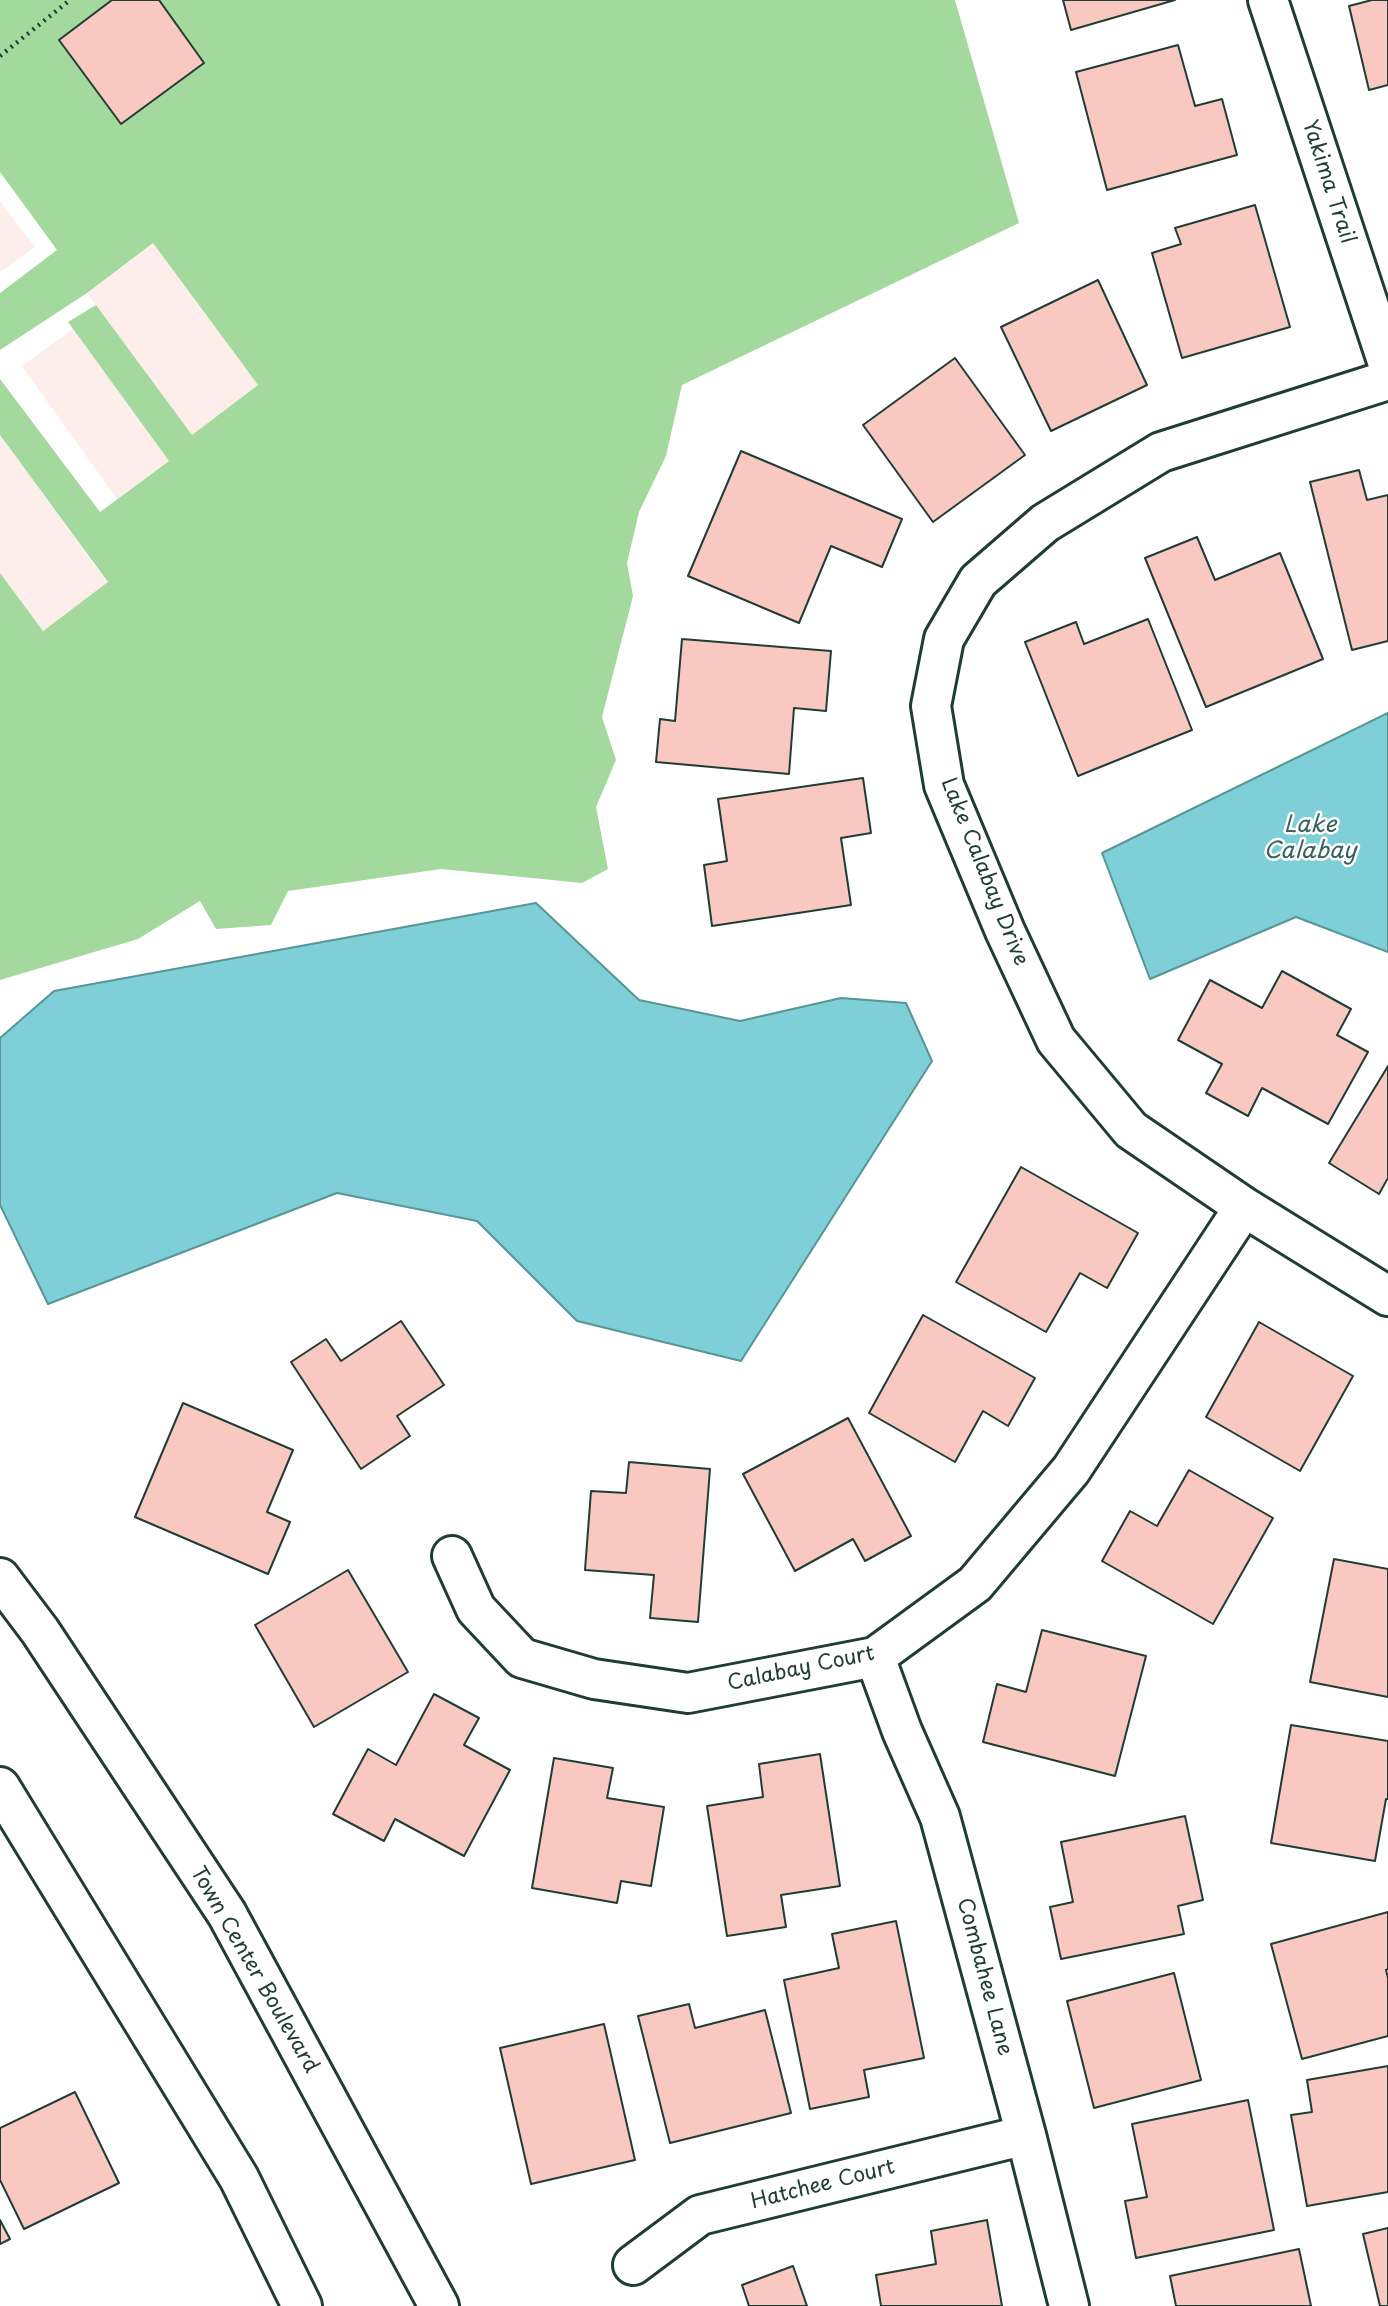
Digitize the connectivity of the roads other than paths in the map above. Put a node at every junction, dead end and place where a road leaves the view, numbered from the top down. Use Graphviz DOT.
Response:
graph roads {
  1 [pos="1268,0"];
  2 [pos="1388,364"];
  3 [pos="1388,380"];
  4 [pos="1244,1207"];
  5 [pos="1388,1296"];
  6 [pos="452,1556"];
  7 [pos="0,1578"];
  8 [pos="875,1657"];
  9 [pos="0,1787"];
  10 [pos="1026,2136"];
  11 [pos="633,2264"];
  12 [pos="302,2306"];
  13 [pos="439,2306"];
  14 [pos="1069,2306"];
  1 -- 2 [label="street, Yakima Trail"];
  3 -- 4 [label="street, Lake Calabay Drive"];
  4 -- 5 [label="street, Lake Calabay Drive"];
  4 -- 8 [label="street, Calabay Court"];
  6 -- 8 [label="street, Calabay Court"];
  7 -- 13 [label="street, Town Center Boulevard"];
  8 -- 10 [label="street, Combahee Lane"];
  9 -- 12 [label="street"];
  10 -- 11 [label="street, Hatchee Court"];
  10 -- 14 [label="street, Combahee Lane"];
}
